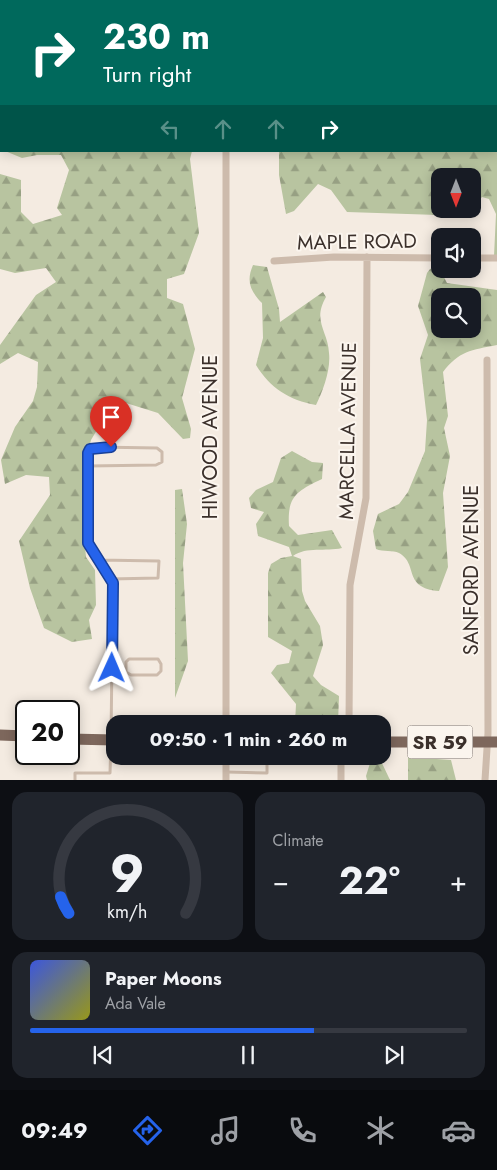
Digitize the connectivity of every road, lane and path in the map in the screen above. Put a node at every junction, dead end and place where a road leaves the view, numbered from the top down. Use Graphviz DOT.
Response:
graph roads {
  1 [pos="226,152"];
  2 [pos="367,257"];
  3 [pos="431,258"];
  4 [pos="481,258"];
  5 [pos="497,258"];
  6 [pos="274,261"];
  7 [pos="487,360"];
  8 [pos="88,466"];
  9 [pos="99,560"];
  10 [pos="110,579"];
  11 [pos="112,668"];
  12 [pos="126,668"];
  13 [pos="113,715"];
  14 [pos="226,715"];
  15 [pos="349,715"];
  16 [pos="0,735"];
  17 [pos="15,736"];
  18 [pos="80,739"];
  19 [pos="106,740"];
  20 [pos="391,742"];
  21 [pos="492,742"];
  22 [pos="111,765"];
  23 [pos="267,765"];
  24 [pos="342,765"];
  25 [pos="226,776"];
  26 [pos="74,780"];
  27 [pos="341,780"];
  28 [pos="485,780"];
  1 -- 14 [label="street, HIWOOD AVENUE"];
  2 -- 3 [label="street, MAPLE ROAD"];
  2 -- 6 [label="street, MAPLE ROAD"];
  2 -- 15 [label="street, MARCELLA AVENUE"];
  4 -- 5 [label="street"];
  7 -- 21 [label="street, SANFORD AVENUE"];
  8 -- 8 [label="lane"];
  8 -- 9 [label="lane"];
  9 -- 10 [label="lane"];
  9 -- 10 [label="lane"];
  10 -- 11 [label="lane"];
  11 -- 12 [label="lane"];
  11 -- 13 [label="lane"];
  12 -- 12 [label="lane"];
  16 -- 17 [label="main road"];
  18 -- 19 [label="main road"];
  20 -- 21 [label="main road, SR 59"];
  21 -- 28 [label="street, SANFORD AVENUE"];
  22 -- 26 [label="lane"];
  23 -- 25 [label="lane"];
  24 -- 27 [label="street"];
}
